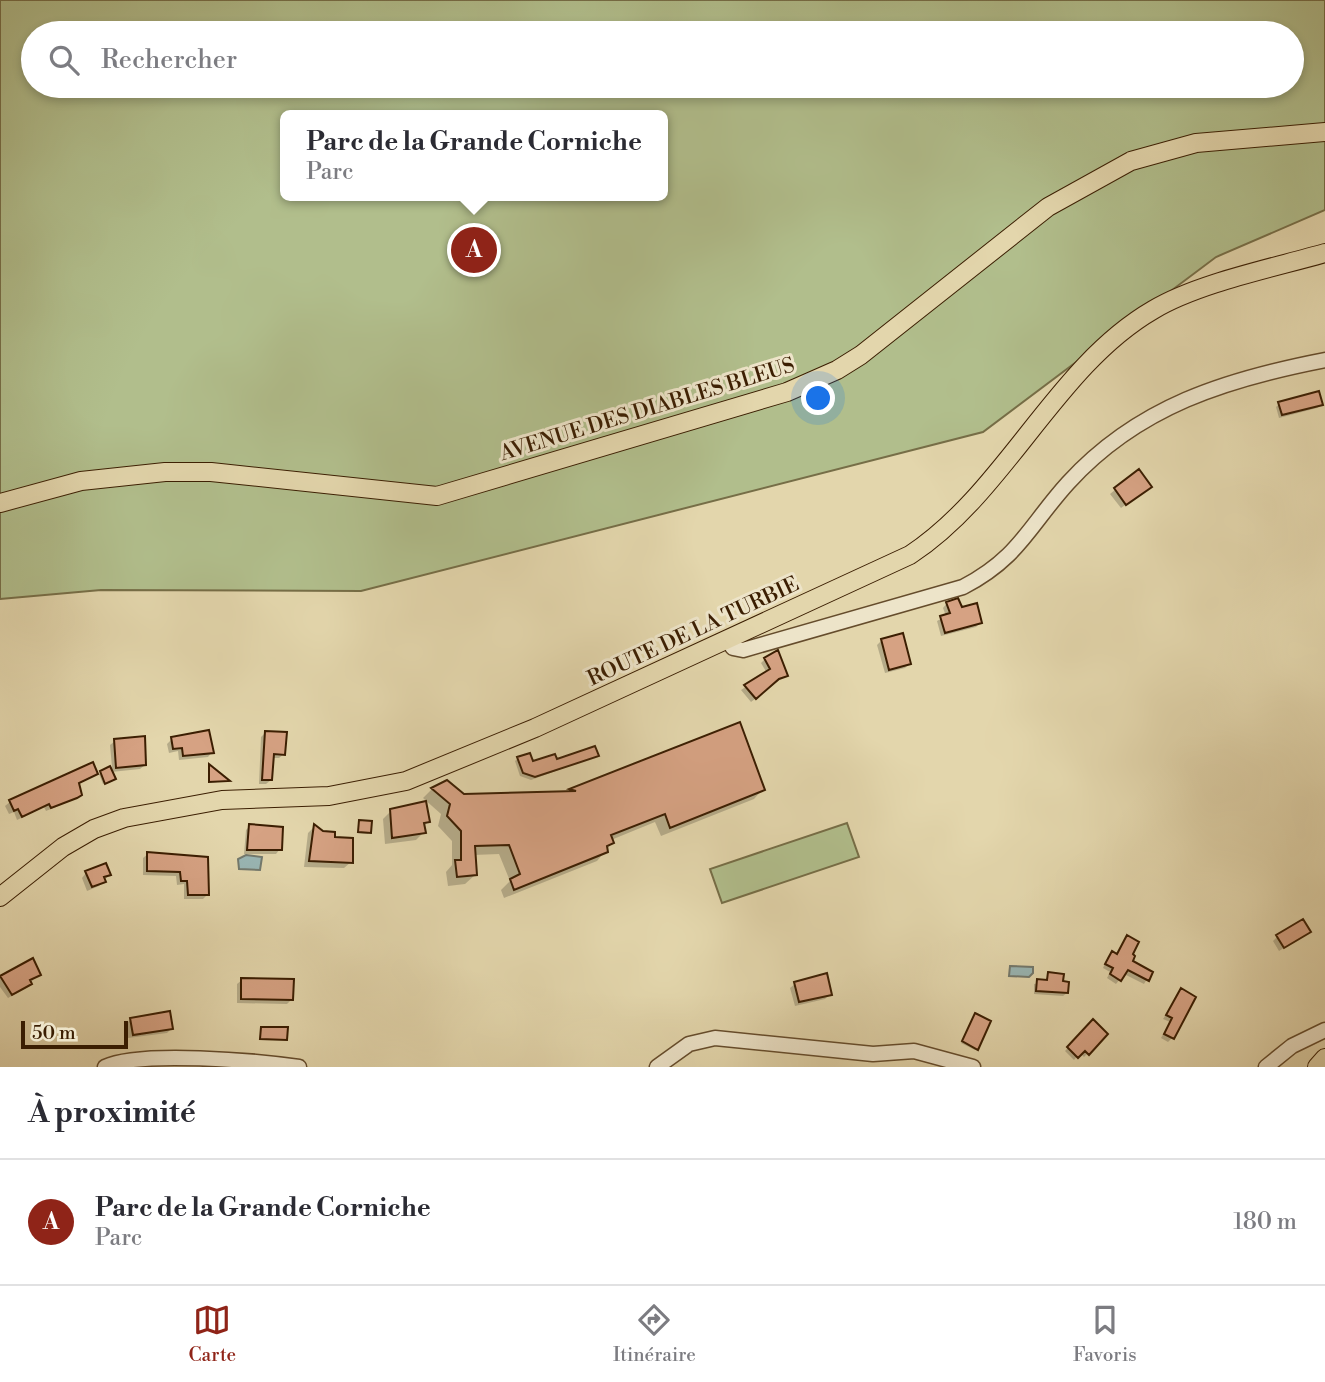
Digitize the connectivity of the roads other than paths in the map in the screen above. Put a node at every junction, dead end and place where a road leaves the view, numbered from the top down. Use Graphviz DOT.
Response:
graph roads {
  1 [pos="1325,132"];
  2 [pos="1325,253"];
  3 [pos="1325,360"];
  4 [pos="0,503"];
  5 [pos="727,640"];
  6 [pos="0,897"];
  7 [pos="1325,1030"];
  8 [pos="1325,1058"];
  9 [pos="105,1067"];
  10 [pos="299,1067"];
  11 [pos="657,1067"];
  12 [pos="973,1067"];
  13 [pos="1266,1067"];
  14 [pos="1317,1067"];
  1 -- 4 [label="main road, AVENUE DES DIABLES BLEUS"];
  2 -- 5 [label="main road, ROUTE DE LA TURBIE"];
  3 -- 5 [label="street"];
  5 -- 6 [label="main road, ROUTE DE LA TURBIE"];
  7 -- 13 [label="street"];
  8 -- 14 [label="main road"];
  9 -- 10 [label="street"];
  11 -- 12 [label="street"];
}
